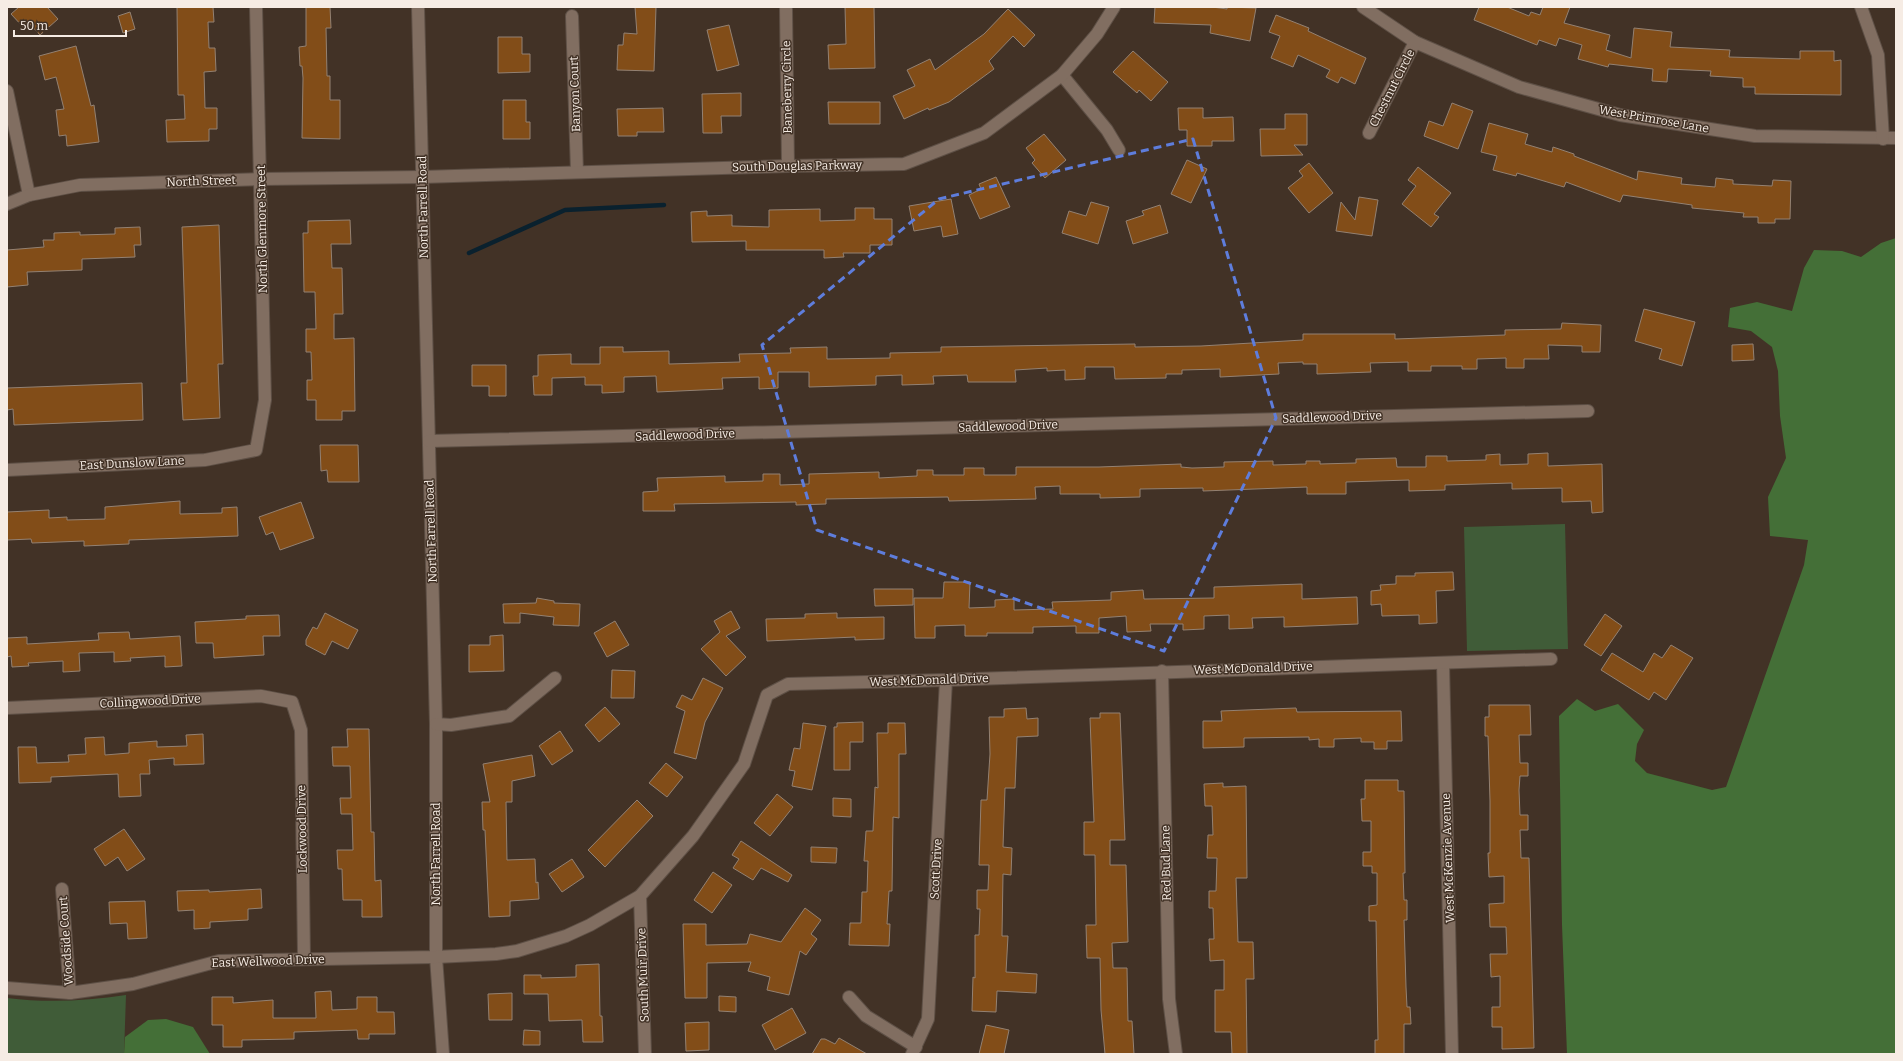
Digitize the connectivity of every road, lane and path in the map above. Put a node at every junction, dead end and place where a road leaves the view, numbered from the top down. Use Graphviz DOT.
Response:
graph roads {
  1 [pos="256,7"];
  2 [pos="418,7"];
  3 [pos="1114,7"];
  4 [pos="1363,7"];
  5 [pos="1861,7"];
  6 [pos="786,9"];
  7 [pos="572,16"];
  8 [pos="1415,42"];
  9 [pos="1062,75"];
  10 [pos="7,91"];
  11 [pos="1369,133"];
  12 [pos="1896,138"];
  13 [pos="1883,139"];
  14 [pos="1119,150"];
  15 [pos="788,166"];
  16 [pos="577,172"];
  17 [pos="422,177"];
  18 [pos="261,179"];
  19 [pos="29,196"];
  20 [pos="7,204"];
  21 [pos="1588,411"];
  22 [pos="429,441"];
  23 [pos="256,450"];
  24 [pos="7,470"];
  25 [pos="1551,659"];
  26 [pos="1443,662"];
  27 [pos="1162,671"];
  28 [pos="555,678"];
  29 [pos="946,680"];
  30 [pos="292,702"];
  31 [pos="7,708"];
  32 [pos="436,724"];
  33 [pos="62,889"];
  34 [pos="640,896"];
  35 [pos="436,957"];
  36 [pos="304,958"];
  37 [pos="7,988"];
  38 [pos="70,993"];
  39 [pos="849,997"];
  40 [pos="914,1051"];
  41 [pos="443,1054"];
  42 [pos="645,1054"];
  43 [pos="1176,1054"];
  44 [pos="1452,1054"];
  1 -- 18 [label="street, North Glenmore Street"];
  2 -- 17 [label="street, North Farrell Road"];
  3 -- 9 [label="street, South Douglas Parkway"];
  4 -- 8 [label="street, West Primrose Lane"];
  5 -- 13 [label="street"];
  6 -- 15 [label="street, Baneberry Circle"];
  7 -- 16 [label="street, Banyon Court"];
  8 -- 11 [label="street, Chestnut Circle"];
  8 -- 13 [label="street, West Primrose Lane"];
  9 -- 14 [label="street"];
  9 -- 15 [label="street, South Douglas Parkway"];
  10 -- 19 [label="street"];
  12 -- 13 [label="street, West Primrose Lane"];
  15 -- 16 [label="street, South Douglas Parkway"];
  16 -- 17 [label="street, South Douglas Parkway"];
  17 -- 18 [label="street, North Street"];
  17 -- 22 [label="street, North Farrell Road"];
  18 -- 19 [label="street, North Street"];
  18 -- 23 [label="street, North Glenmore Street"];
  19 -- 20 [label="street, North Street"];
  21 -- 22 [label="street, Saddlewood Drive"];
  22 -- 32 [label="street, North Farrell Road"];
  23 -- 24 [label="street, East Dunslow Lane"];
  25 -- 26 [label="street, West McDonald Drive"];
  26 -- 27 [label="street, West McDonald Drive"];
  26 -- 44 [label="street, West McKenzie Avenue"];
  27 -- 29 [label="street, West McDonald Drive"];
  27 -- 43 [label="street, Red Bud Lane"];
  28 -- 32 [label="street"];
  29 -- 34 [label="street, West McDonald Drive"];
  29 -- 40 [label="street, Scott Drive"];
  30 -- 31 [label="street, Collingwood Drive"];
  30 -- 36 [label="street, Lockwood Drive"];
  32 -- 35 [label="street, North Farrell Road"];
  33 -- 38 [label="street, Woodside Court"];
  34 -- 35 [label="street, West McDonald Drive"];
  34 -- 42 [label="street, South Muir Drive"];
  35 -- 36 [label="street, East Wellwood Drive"];
  35 -- 41 [label="street, North Farrell Road"];
  36 -- 38 [label="street, East Wellwood Drive"];
  37 -- 38 [label="street, East Wellwood Drive"];
  39 -- 40 [label="street"];
}
